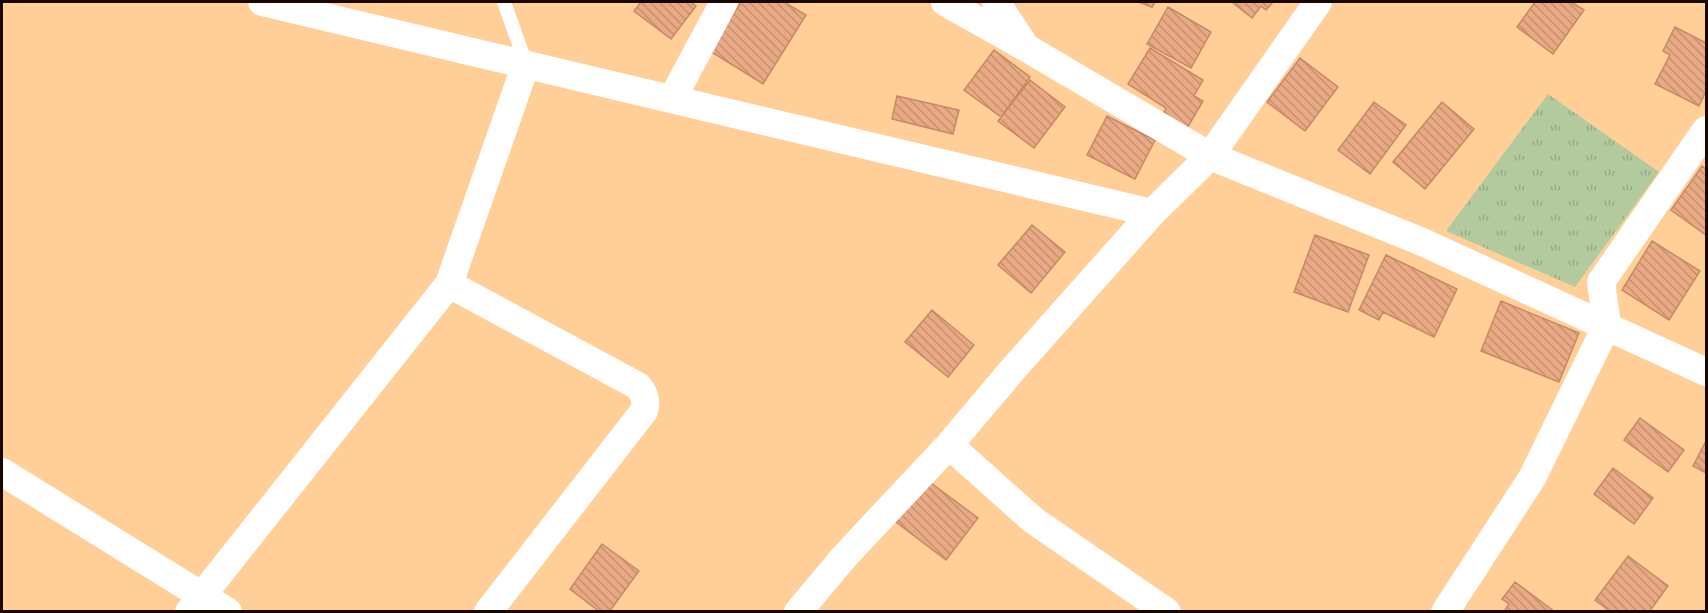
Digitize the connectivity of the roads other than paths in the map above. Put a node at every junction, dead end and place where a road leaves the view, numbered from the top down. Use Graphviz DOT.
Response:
graph roads {
  1 [pos="262,2"];
  2 [pos="504,2"];
  3 [pos="724,2"];
  4 [pos="945,2"];
  5 [pos="996,2"];
  6 [pos="1318,2"];
  7 [pos="1025,47"];
  8 [pos="526,64"];
  9 [pos="672,99"];
  10 [pos="1707,130"];
  11 [pos="1210,156"];
  12 [pos="1152,213"];
  13 [pos="449,284"];
  14 [pos="1607,326"];
  15 [pos="1707,372"];
  16 [pos="950,445"];
  17 [pos="2,472"];
  18 [pos="196,604"];
  19 [pos="228,612"];
  20 [pos="488,612"];
  21 [pos="798,612"];
  22 [pos="1167,612"];
  23 [pos="1445,612"];
  1 -- 8 [label="street"];
  2 -- 8 [label="lane"];
  3 -- 9 [label="street"];
  4 -- 7 [label="street"];
  5 -- 7 [label="street"];
  6 -- 11 [label="street"];
  7 -- 11 [label="street"];
  8 -- 9 [label="street"];
  8 -- 13 [label="street"];
  9 -- 12 [label="street"];
  10 -- 14 [label="street"];
  11 -- 12 [label="street"];
  11 -- 14 [label="street"];
  12 -- 16 [label="street"];
  13 -- 18 [label="street"];
  13 -- 20 [label="street"];
  14 -- 15 [label="street"];
  14 -- 23 [label="street"];
  16 -- 21 [label="street"];
  16 -- 22 [label="street"];
  17 -- 18 [label="street"];
  18 -- 19 [label="street"];
}
